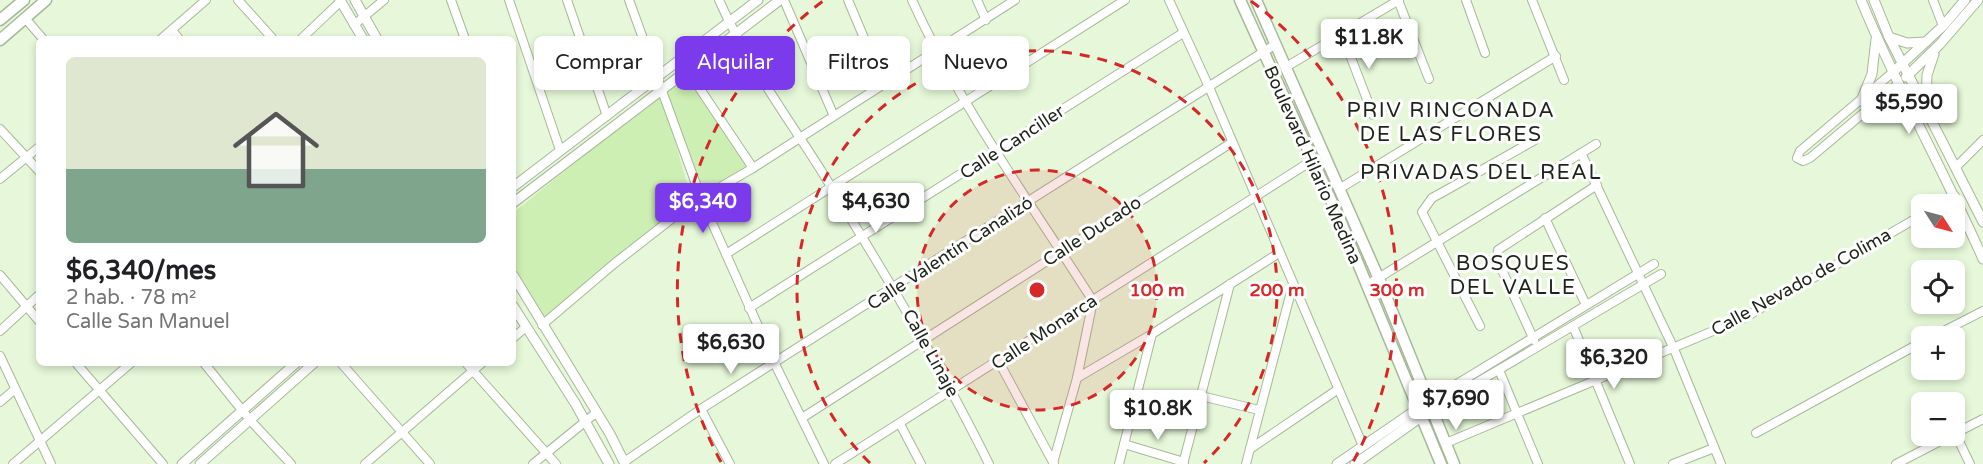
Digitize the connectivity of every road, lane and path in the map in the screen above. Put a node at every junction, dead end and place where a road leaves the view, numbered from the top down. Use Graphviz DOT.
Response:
graph roads {
  1 [pos="46,0"];
  2 [pos="206,0"];
  3 [pos="238,0"];
  4 [pos="340,0"];
  5 [pos="355,0"];
  6 [pos="384,0"];
  7 [pos="451,0"];
  8 [pos="509,0"];
  9 [pos="567,0"];
  10 [pos="629,0"];
  11 [pos="719,0"];
  12 [pos="758,0"];
  13 [pos="782,0"];
  14 [pos="848,0"];
  15 [pos="912,0"];
  16 [pos="977,0"];
  17 [pos="1015,0"];
  18 [pos="1125,0"];
  19 [pos="1169,0"];
  20 [pos="1240,0"];
  21 [pos="1256,0"];
  22 [pos="1399,0"];
  23 [pos="1466,0"];
  24 [pos="1532,0"];
  25 [pos="1861,0"];
  26 [pos="1874,0"];
  27 [pos="1933,0"];
  28 [pos="1965,0"];
  29 [pos="1978,0"];
  30 [pos="15,2"];
  31 [pos="364,17"];
  32 [pos="25,18"];
  33 [pos="0,20"];
  34 [pos="986,20"];
  35 [pos="728,22"];
  36 [pos="354,25"];
  37 [pos="1943,26"];
  38 [pos="172,30"];
  39 [pos="1183,33"];
  40 [pos="1342,34"];
  41 [pos="735,35"];
  42 [pos="40,36"];
  43 [pos="165,36"];
  44 [pos="177,36"];
  45 [pos="270,36"];
  46 [pos="304,36"];
  47 [pos="361,36"];
  48 [pos="375,36"];
  49 [pos="464,36"];
  50 [pos="642,36"];
  51 [pos="863,36"];
  52 [pos="928,36"];
  53 [pos="960,36"];
  54 [pos="1876,37"];
  55 [pos="1890,37"];
  56 [pos="0,40"];
  57 [pos="1926,42"];
  58 [pos="1276,44"];
  59 [pos="1936,48"];
  60 [pos="1262,52"];
  61 [pos="1485,53"];
  62 [pos="1556,56"];
  63 [pos="1903,64"];
  64 [pos="1286,67"];
  65 [pos="663,72"];
  66 [pos="1892,73"];
  67 [pos="1909,75"];
  68 [pos="1428,79"];
  69 [pos="1564,80"];
  70 [pos="675,81"];
  71 [pos="1898,84"];
  72 [pos="1209,87"];
  73 [pos="640,90"];
  74 [pos="659,90"];
  75 [pos="701,90"];
  76 [pos="872,90"];
  77 [pos="958,90"];
  78 [pos="660,93"];
  79 [pos="1861,100"];
  80 [pos="966,103"];
  81 [pos="1873,106"];
  82 [pos="1909,107"];
  83 [pos="1926,107"];
  84 [pos="833,114"];
  85 [pos="1373,115"];
  86 [pos="607,116"];
  87 [pos="0,129"];
  88 [pos="800,138"];
  89 [pos="1535,140"];
  90 [pos="1983,141"];
  91 [pos="1232,143"];
  92 [pos="1596,144"];
  93 [pos="36,150"];
  94 [pos="560,150"];
  95 [pos="998,151"];
  96 [pos="1581,153"];
  97 [pos="27,157"];
  98 [pos="1313,160"];
  99 [pos="1956,167"];
  100 [pos="36,168"];
  101 [pos="753,168"];
  102 [pos="0,179"];
  103 [pos="516,181"];
  104 [pos="1597,185"];
  105 [pos="831,186"];
  106 [pos="1340,189"];
  107 [pos="1954,194"];
  108 [pos="1256,197"];
  109 [pos="701,198"];
  110 [pos="516,201"];
  111 [pos="1029,201"];
  112 [pos="1545,218"];
  113 [pos="1965,218"];
  114 [pos="1911,221"];
  115 [pos="1983,222"];
  116 [pos="863,237"];
  117 [pos="1439,242"];
  118 [pos="1061,251"];
  119 [pos="1279,253"];
  120 [pos="726,254"];
  121 [pos="1983,259"];
  122 [pos="1654,264"];
  123 [pos="1638,273"];
  124 [pos="1661,274"];
  125 [pos="0,275"];
  126 [pos="1379,279"];
  127 [pos="516,280"];
  128 [pos="1643,283"];
  129 [pos="1230,284"];
  130 [pos="1293,284"];
  131 [pos="1367,285"];
  132 [pos="894,288"];
  133 [pos="36,298"];
  134 [pos="1093,301"];
  135 [pos="1586,305"];
  136 [pos="26,306"];
  137 [pos="749,308"];
  138 [pos="516,311"];
  139 [pos="1983,311"];
  140 [pos="36,318"];
  141 [pos="543,325"];
  142 [pos="1480,326"];
  143 [pos="1573,326"];
  144 [pos="1954,326"];
  145 [pos="526,327"];
  146 [pos="0,331"];
  147 [pos="1152,334"];
  148 [pos="516,335"];
  149 [pos="1533,337"];
  150 [pos="924,340"];
  151 [pos="1538,346"];
  152 [pos="1911,348"];
  153 [pos="1674,349"];
  154 [pos="0,356"];
  155 [pos="1411,358"];
  156 [pos="999,362"];
  157 [pos="775,364"];
  158 [pos="1401,364"];
  159 [pos="79,366"];
  160 [pos="128,366"];
  161 [pos="206,366"];
  162 [pos="293,366"];
  163 [pos="311,366"];
  164 [pos="344,366"];
  165 [pos="469,366"];
  166 [pos="478,366"];
  167 [pos="473,370"];
  168 [pos="1499,370"];
  169 [pos="1077,378"];
  170 [pos="1597,380"];
  171 [pos="14,390"];
  172 [pos="952,390"];
  173 [pos="1337,390"];
  174 [pos="100,391"];
  175 [pos="1201,396"];
  176 [pos="0,402"];
  177 [pos="1431,405"];
  178 [pos="701,408"];
  179 [pos="1259,410"];
  180 [pos="242,411"];
  181 [pos="597,412"];
  182 [pos="1515,412"];
  183 [pos="1420,413"];
  184 [pos="802,418"];
  185 [pos="1983,419"];
  186 [pos="250,420"];
  187 [pos="586,420"];
  188 [pos="900,424"];
  189 [pos="1965,428"];
  190 [pos="401,431"];
  191 [pos="1756,434"];
  192 [pos="38,442"];
  193 [pos="1446,443"];
  194 [pos="1124,444"];
  195 [pos="1363,446"];
  196 [pos="1931,446"];
  197 [pos="1960,446"];
  198 [pos="1714,448"];
  199 [pos="1250,449"];
  200 [pos="546,453"];
  201 [pos="624,463"];
  202 [pos="1054,463"];
  203 [pos="1184,463"];
  204 [pos="13,464"];
  205 [pos="51,464"];
  206 [pos="163,464"];
  207 [pos="182,464"];
  208 [pos="200,464"];
  209 [pos="291,464"];
  210 [pos="365,464"];
  211 [pos="430,464"];
  212 [pos="533,464"];
  213 [pos="556,464"];
  214 [pos="609,464"];
  215 [pos="730,464"];
  216 [pos="824,464"];
  217 [pos="835,464"];
  218 [pos="921,464"];
  219 [pos="989,464"];
  220 [pos="1119,464"];
  221 [pos="1246,464"];
  222 [pos="1336,464"];
  223 [pos="1355,464"];
  224 [pos="1442,464"];
  225 [pos="1454,464"];
  226 [pos="1538,464"];
  227 [pos="1630,464"];
  228 [pos="1673,464"];
  229 [pos="1721,464"];
  230 [pos="1896,464"];
  231 [pos="1970,464"];
  1 -- 32 [label="main road"];
  2 -- 38 [label="street"];
  3 -- 45 [label="street"];
  4 -- 36 [label="street"];
  4 -- 46 [label="street"];
  5 -- 31 [label="street"];
  6 -- 31 [label="street"];
  7 -- 49 [label="street"];
  8 -- 94 [label="street"];
  9 -- 86 [label="street"];
  10 -- 50 [label="street"];
  11 -- 35 [label="street, Calle Linaje"];
  12 -- 35 [label="street"];
  13 -- 41 [label="street"];
  13 -- 84 [label="street"];
  14 -- 51 [label="street"];
  15 -- 52 [label="street"];
  16 -- 34 [label="street"];
  17 -- 34 [label="street"];
  18 -- 80 [label="street"];
  19 -- 39 [label="street"];
  20 -- 60 [label="main road, Boulevard Hilario Medina"];
  21 -- 58 [label="main road, Boulevard Hilario Medina"];
  22 -- 40 [label="street"];
  22 -- 68 [label="street"];
  23 -- 61 [label="street"];
  24 -- 62 [label="street"];
  25 -- 54 [label="street"];
  26 -- 55 [label="street"];
  27 -- 37 [label="street"];
  28 -- 37 [label="street"];
  29 -- 59 [label="street"];
  30 -- 33 [label="main road"];
  31 -- 36 [label="street"];
  31 -- 48 [label="street"];
  32 -- 42 [label="street"];
  32 -- 56 [label="main road"];
  34 -- 53 [label="street"];
  35 -- 41 [label="street, Calle Linaje"];
  35 -- 65 [label="street"];
  36 -- 47 [label="street"];
  37 -- 57 [label="street"];
  38 -- 43 [label="street"];
  38 -- 44 [label="street"];
  39 -- 72 [label="street"];
  39 -- 95 [label="street, Calle Canciller"];
  40 -- 64 [label="street"];
  40 -- 85 [label="street"];
  41 -- 88 [label="street, Calle Linaje"];
  54 -- 66 [label="street"];
  54 -- 79 [label="street"];
  55 -- 57 [label="street"];
  55 -- 63 [label="street"];
  57 -- 63 [label="street"];
  58 -- 60 [label="street, Calle Valentín Canalizó"];
  58 -- 64 [label="main road, Boulevard Hilario Medina"];
  59 -- 67 [label="street"];
  59 -- 83 [label="street"];
  60 -- 72 [label="street, Calle Valentín Canalizó"];
  60 -- 98 [label="main road, Boulevard Hilario Medina"];
  62 -- 69 [label="street"];
  62 -- 106 [label="street"];
  63 -- 66 [label="street"];
  63 -- 67 [label="street"];
  64 -- 106 [label="main road, Boulevard Hilario Medina"];
  66 -- 71 [label="street"];
  66 -- 79 [label="street"];
  67 -- 71 [label="street"];
  67 -- 83 [label="street"];
  70 -- 78 [label="street"];
  71 -- 81 [label="street"];
  71 -- 82 [label="street"];
  72 -- 91 [label="street"];
  72 -- 111 [label="street, Calle Valentín Canalizó"];
  73 -- 86 [label="street"];
  74 -- 78 [label="street"];
  75 -- 101 [label="street"];
  76 -- 84 [label="street"];
  77 -- 80 [label="street"];
  78 -- 109 [label="street"];
  78 -- 110 [label="street"];
  79 -- 81 [label="street"];
  80 -- 95 [label="street"];
  80 -- 105 [label="street"];
  81 -- 82 [label="street"];
  82 -- 107 [label="street"];
  83 -- 99 [label="street"];
  84 -- 88 [label="street"];
  86 -- 94 [label="street"];
  87 -- 97 [label="street"];
  88 -- 101 [label="street"];
  88 -- 105 [label="street, Calle Linaje"];
  89 -- 117 [label="street"];
  90 -- 99 [label="street"];
  91 -- 108 [label="street"];
  91 -- 118 [label="street, Calle Ducado"];
  92 -- 96 [label="street"];
  93 -- 97 [label="street"];
  94 -- 103 [label="street"];
  95 -- 111 [label="street"];
  95 -- 116 [label="street, Calle Canciller"];
  96 -- 104 [label="street"];
  96 -- 117 [label="street"];
  97 -- 100 [label="street"];
  97 -- 102 [label="street"];
  98 -- 108 [label="street, Calle Monarca"];
  98 -- 131 [label="main road, Boulevard Hilario Medina"];
  99 -- 115 [label="street"];
  101 -- 109 [label="street"];
  104 -- 112 [label="street"];
  104 -- 123 [label="street"];
  105 -- 116 [label="street, Calle Linaje"];
  105 -- 120 [label="street"];
  106 -- 126 [label="main road, Boulevard Hilario Medina"];
  108 -- 119 [label="street"];
  108 -- 134 [label="street, Calle Monarca"];
  109 -- 120 [label="street"];
  109 -- 141 [label="street"];
  111 -- 118 [label="street"];
  111 -- 132 [label="street, Calle Valentín Canalizó"];
  112 -- 135 [label="street"];
  112 -- 149 [label="street"];
  113 -- 121 [label="street"];
  114 -- 153 [label="street, Calle Nevado de Colima"];
  116 -- 132 [label="street, Calle Linaje"];
  116 -- 137 [label="street, Calle Canciller"];
  117 -- 126 [label="street"];
  117 -- 142 [label="street"];
  118 -- 134 [label="street"];
  118 -- 150 [label="street, Calle Ducado"];
  119 -- 129 [label="street"];
  119 -- 130 [label="street"];
  120 -- 137 [label="street"];
  122 -- 123 [label="street"];
  123 -- 128 [label="street"];
  123 -- 135 [label="street"];
  124 -- 128 [label="street"];
  125 -- 136 [label="street"];
  126 -- 131 [label="street"];
  126 -- 155 [label="main road, Boulevard Hilario Medina"];
  127 -- 141 [label="street"];
  128 -- 143 [label="street"];
  128 -- 153 [label="street"];
  129 -- 147 [label="street"];
  129 -- 175 [label="street"];
  130 -- 173 [label="street"];
  130 -- 179 [label="street"];
  131 -- 158 [label="main road, Boulevard Hilario Medina"];
  132 -- 150 [label="street, Calle Linaje"];
  132 -- 157 [label="street, Calle Valentín Canalizó"];
  133 -- 136 [label="street"];
  134 -- 156 [label="street, Calle Monarca"];
  134 -- 169 [label="street"];
  135 -- 149 [label="street"];
  136 -- 140 [label="street"];
  136 -- 146 [label="street"];
  137 -- 157 [label="street"];
  138 -- 145 [label="street"];
  139 -- 144 [label="street"];
  141 -- 181 [label="street"];
  143 -- 151 [label="street"];
  143 -- 170 [label="street"];
  145 -- 148 [label="street"];
  145 -- 187 [label="street"];
  147 -- 169 [label="street"];
  147 -- 194 [label="street"];
  149 -- 151 [label="street"];
  149 -- 177 [label="street"];
  150 -- 172 [label="street, Calle Linaje"];
  150 -- 184 [label="street, Calle Ducado"];
  151 -- 168 [label="street"];
  152 -- 191 [label="street"];
  153 -- 170 [label="street, Calle Nevado de Colima"];
  153 -- 198 [label="street"];
  154 -- 171 [label="street"];
  155 -- 158 [label="main road"];
  155 -- 177 [label="main road, Boulevard Hilario Medina"];
  156 -- 172 [label="street, Calle Monarca"];
  156 -- 202 [label="street"];
  157 -- 178 [label="street, Calle Valentín Canalizó"];
  157 -- 184 [label="street"];
  158 -- 183 [label="main road, Boulevard Hilario Medina"];
  159 -- 174 [label="street"];
  160 -- 174 [label="street"];
  161 -- 180 [label="street"];
  162 -- 180 [label="street"];
  163 -- 186 [label="street"];
  164 -- 190 [label="street"];
  165 -- 167 [label="street"];
  166 -- 167 [label="street"];
  167 -- 190 [label="street"];
  167 -- 200 [label="street"];
  168 -- 177 [label="street"];
  168 -- 182 [label="street"];
  169 -- 202 [label="street"];
  170 -- 182 [label="street, Calle Nevado de Colima"];
  170 -- 227 [label="street"];
  171 -- 176 [label="street"];
  171 -- 192 [label="street"];
  172 -- 188 [label="street, Calle Monarca"];
  172 -- 219 [label="street, Calle Linaje"];
  173 -- 195 [label="street"];
  173 -- 199 [label="street"];
  174 -- 192 [label="street"];
  174 -- 206 [label="street"];
  175 -- 179 [label="street"];
  175 -- 203 [label="street"];
  177 -- 183 [label="street"];
  177 -- 193 [label="main road, Boulevard Hilario Medina"];
  178 -- 201 [label="street, Calle Valentín Canalizó"];
  178 -- 215 [label="street"];
  179 -- 199 [label="street"];
  180 -- 186 [label="street"];
  180 -- 207 [label="street"];
  181 -- 187 [label="street"];
  181 -- 201 [label="street"];
  182 -- 193 [label="street, Calle Nevado de Colima"];
  182 -- 226 [label="street"];
  183 -- 195 [label="street"];
  183 -- 223 [label="street"];
  183 -- 224 [label="main road, Boulevard Hilario Medina"];
  184 -- 216 [label="street"];
  185 -- 189 [label="street"];
  186 -- 208 [label="street"];
  186 -- 209 [label="street"];
  187 -- 200 [label="street"];
  187 -- 214 [label="street"];
  188 -- 217 [label="street, Calle Monarca"];
  188 -- 218 [label="street"];
  190 -- 210 [label="street"];
  190 -- 211 [label="street"];
  192 -- 204 [label="street"];
  192 -- 205 [label="street"];
  193 -- 225 [label="main road, Boulevard Hilario Medina"];
  194 -- 203 [label="street"];
  194 -- 220 [label="street"];
  195 -- 222 [label="street"];
  196 -- 230 [label="street"];
  197 -- 231 [label="street"];
  198 -- 228 [label="street"];
  198 -- 229 [label="street"];
  199 -- 221 [label="street"];
  200 -- 212 [label="street"];
  200 -- 213 [label="street"];
}
